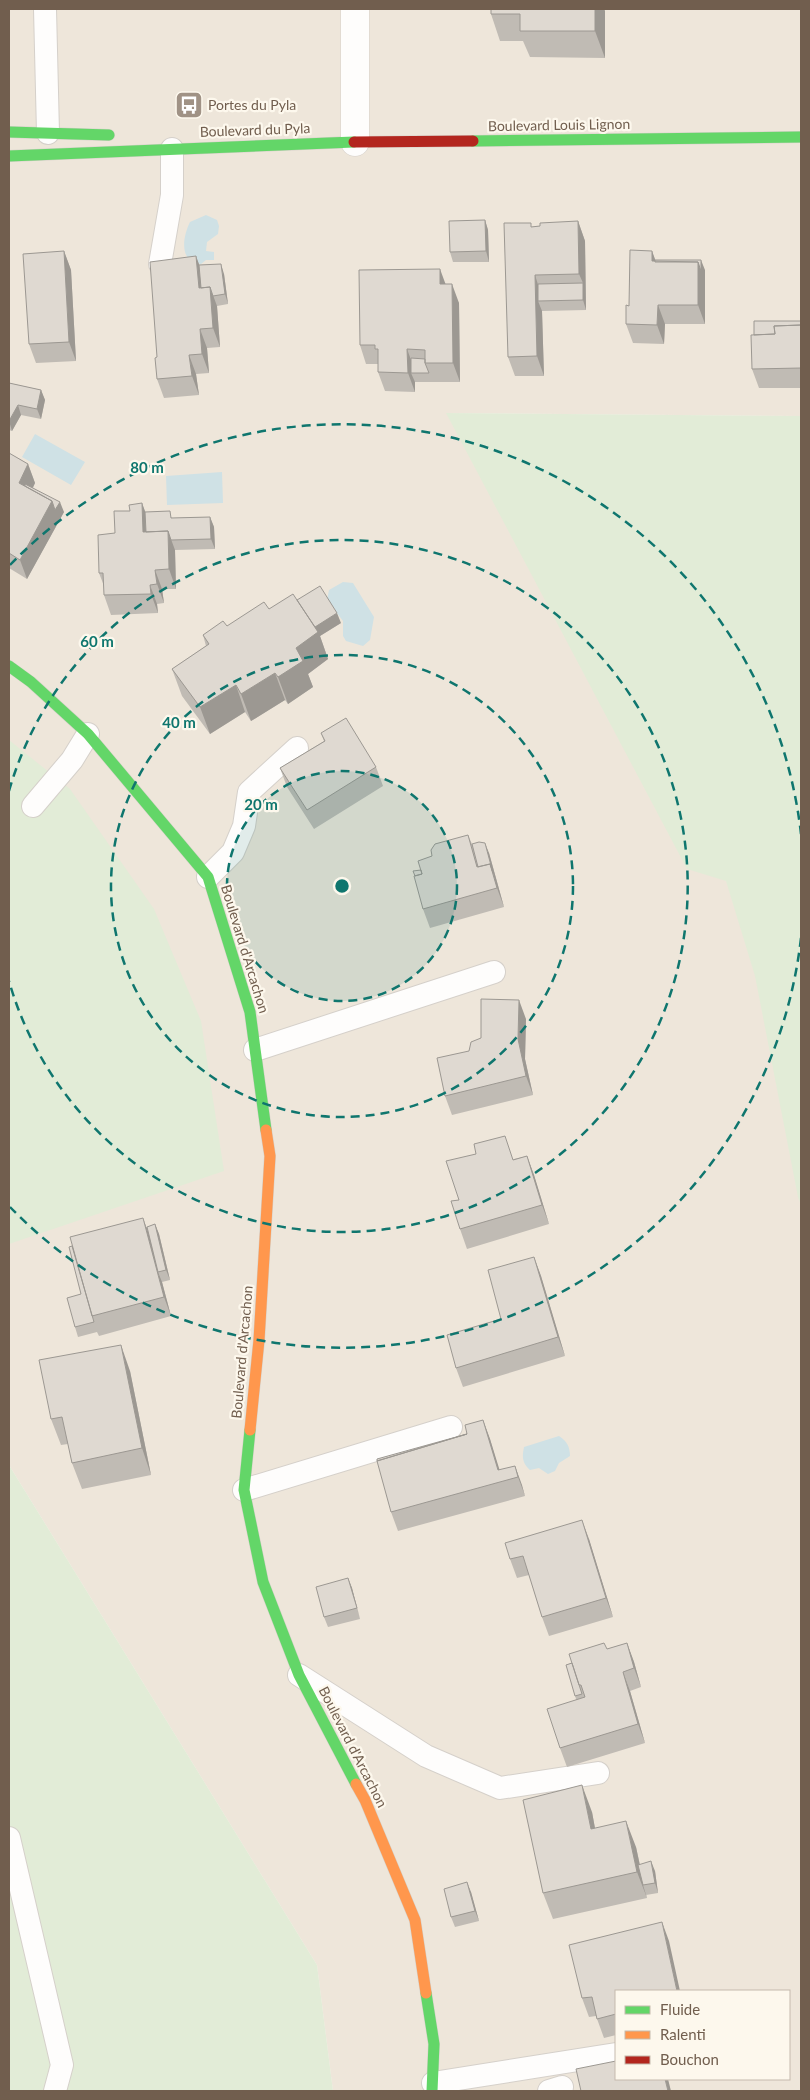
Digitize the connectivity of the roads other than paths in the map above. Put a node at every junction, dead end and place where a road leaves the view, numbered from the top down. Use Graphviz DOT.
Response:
graph roads {
  1 [pos="45,9"];
  2 [pos="355,9"];
  3 [pos="9,132"];
  4 [pos="48,133"];
  5 [pos="122,136"];
  6 [pos="801,137"];
  7 [pos="355,142"];
  8 [pos="171,143"];
  9 [pos="318,143"];
  10 [pos="9,156"];
  11 [pos="160,264"];
  12 [pos="9,666"];
  13 [pos="88,734"];
  14 [pos="297,748"];
  15 [pos="33,806"];
  16 [pos="208,877"];
  17 [pos="494,972"];
  18 [pos="255,1050"];
  19 [pos="451,1428"];
  20 [pos="244,1490"];
  21 [pos="299,1675"];
  22 [pos="598,1773"];
  23 [pos="9,1838"];
  24 [pos="615,2054"];
  25 [pos="432,2087"];
  26 [pos="55,2091"];
  1 -- 4 [label="lane"];
  2 -- 7 [label="street"];
  3 -- 4 [label="main road"];
  4 -- 5 [label="main road"];
  6 -- 7 [label="main road, Boulevard Louis Lignon"];
  7 -- 9 [label="main road, Boulevard Louis Lignon"];
  8 -- 9 [label="main road, Boulevard du Pyla"];
  8 -- 10 [label="main road, Boulevard du Pyla"];
  8 -- 11 [label="lane"];
  12 -- 13 [label="main road, Boulevard d'Arcachon"];
  13 -- 15 [label="lane"];
  13 -- 16 [label="main road, Boulevard d'Arcachon"];
  14 -- 16 [label="lane"];
  16 -- 18 [label="main road, Boulevard d'Arcachon"];
  17 -- 18 [label="lane"];
  18 -- 20 [label="main road, Boulevard d'Arcachon"];
  19 -- 20 [label="lane"];
  20 -- 21 [label="main road, Boulevard d'Arcachon"];
  21 -- 22 [label="lane"];
  21 -- 25 [label="main road, Boulevard d'Arcachon"];
  23 -- 26 [label="lane"];
  24 -- 25 [label="lane"];
}
